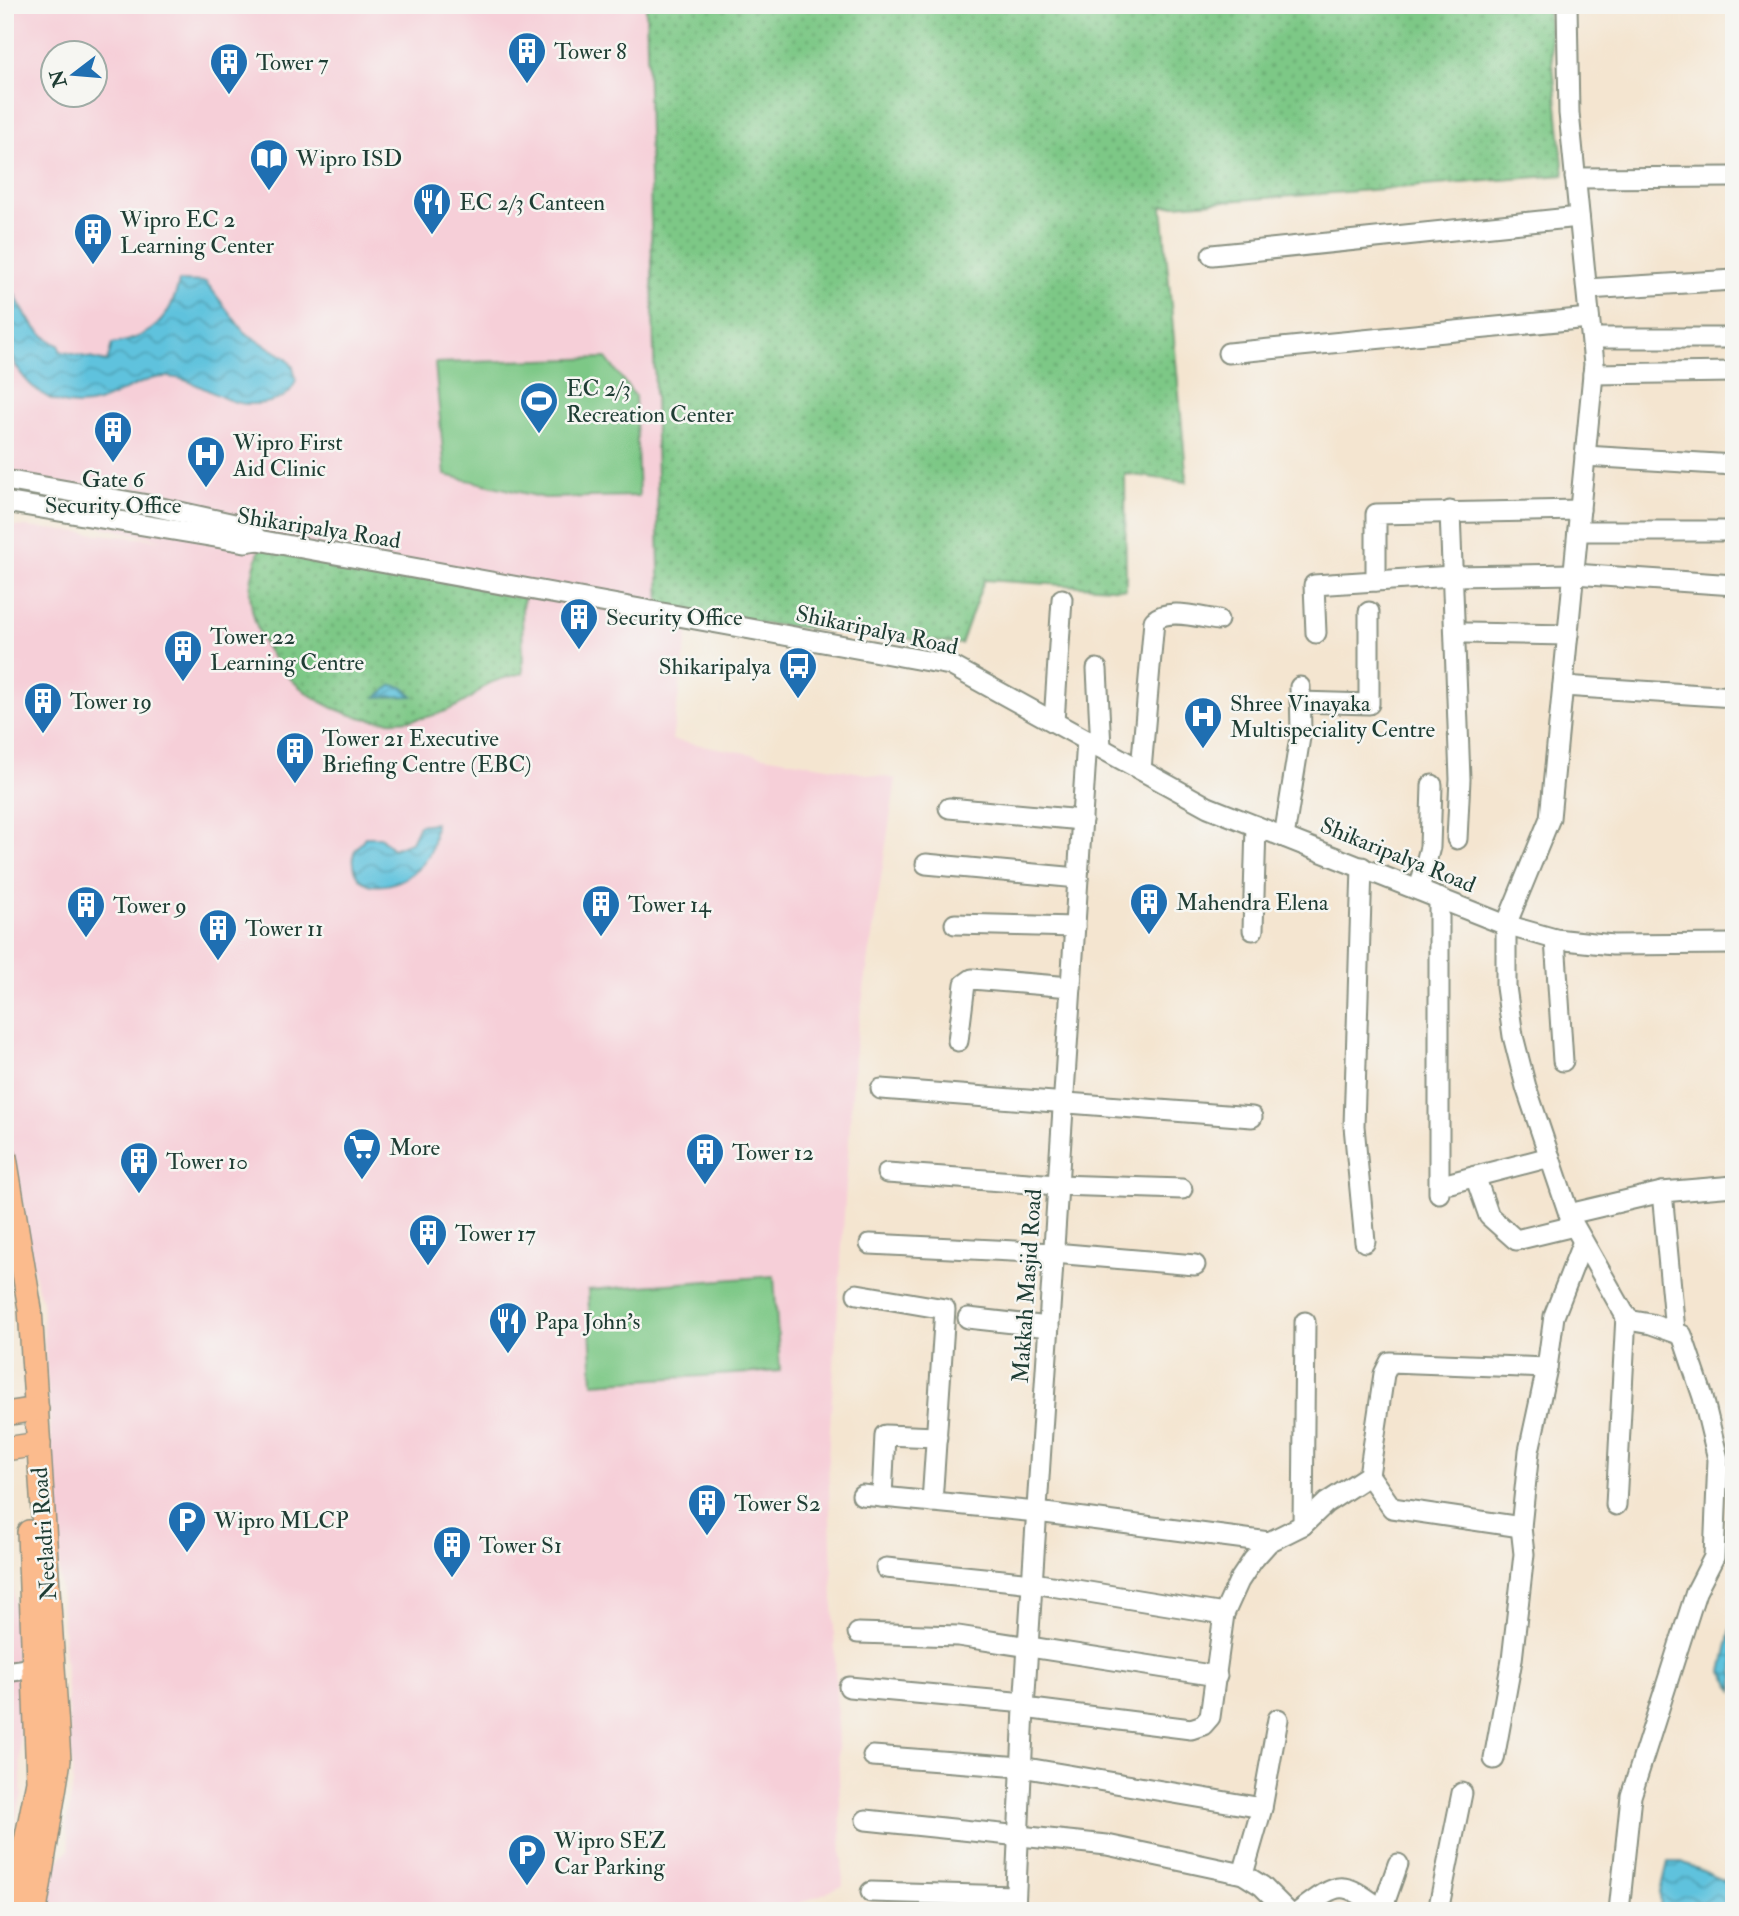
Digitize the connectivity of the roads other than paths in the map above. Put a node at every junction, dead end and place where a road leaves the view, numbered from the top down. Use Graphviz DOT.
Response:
graph roads {
  1 [pos="1567,5"];
  2 [pos="1734,177"];
  3 [pos="1575,178"];
  4 [pos="1579,217"];
  5 [pos="1212,255"];
  6 [pos="1734,280"];
  7 [pos="1587,289"];
  8 [pos="1590,318"];
  9 [pos="1592,338"];
  10 [pos="1734,338"];
  11 [pos="1228,353"];
  12 [pos="1734,372"];
  13 [pos="1593,374"];
  14 [pos="1585,456"];
  15 [pos="1734,465"];
  16 [pos="5,480"];
  17 [pos="5,502"];
  18 [pos="1580,510"];
  19 [pos="1450,511"];
  20 [pos="1578,531"];
  21 [pos="1724,531"];
  22 [pos="258,540"];
  23 [pos="1574,575"];
  24 [pos="1452,576"];
  25 [pos="1376,581"];
  26 [pos="1734,585"];
  27 [pos="1062,599"];
  28 [pos="1369,612"];
  29 [pos="1218,620"];
  30 [pos="1316,633"];
  31 [pos="1466,633"];
  32 [pos="1568,635"];
  33 [pos="1097,669"];
  34 [pos="1563,686"];
  35 [pos="1734,697"];
  36 [pos="1054,722"];
  37 [pos="1094,744"];
  38 [pos="1141,770"];
  39 [pos="1432,785"];
  40 [pos="949,808"];
  41 [pos="1082,820"];
  42 [pos="1256,825"];
  43 [pos="1284,837"];
  44 [pos="1457,839"];
  45 [pos="926,864"];
  46 [pos="1362,867"];
  47 [pos="1078,878"];
  48 [pos="1419,890"];
  49 [pos="1439,898"];
  50 [pos="955,924"];
  51 [pos="1506,925"];
  52 [pos="1075,927"];
  53 [pos="1253,930"];
  54 [pos="1555,939"];
  55 [pos="1734,944"];
  56 [pos="1071,987"];
  57 [pos="958,1041"];
  58 [pos="1563,1061"];
  59 [pos="881,1089"];
  60 [pos="1064,1100"];
  61 [pos="1252,1116"];
  62 [pos="1550,1157"];
  63 [pos="7,1167"];
  64 [pos="887,1172"];
  65 [pos="1475,1176"];
  66 [pos="1058,1185"];
  67 [pos="1734,1186"];
  68 [pos="1182,1189"];
  69 [pos="1662,1192"];
  70 [pos="1572,1220"];
  71 [pos="1365,1242"];
  72 [pos="870,1244"];
  73 [pos="1582,1244"];
  74 [pos="5,1250"];
  75 [pos="1054,1252"];
  76 [pos="1195,1265"];
  77 [pos="857,1294"];
  78 [pos="1626,1315"];
  79 [pos="968,1318"];
  80 [pos="1305,1322"];
  81 [pos="1049,1327"];
  82 [pos="1675,1331"];
  83 [pos="1547,1368"];
  84 [pos="22,1411"];
  85 [pos="937,1437"];
  86 [pos="23,1446"];
  87 [pos="1369,1475"];
  88 [pos="932,1502"];
  89 [pos="1616,1505"];
  90 [pos="1037,1512"];
  91 [pos="1303,1525"];
  92 [pos="1521,1527"];
  93 [pos="1269,1542"];
  94 [pos="886,1568"];
  95 [pos="1033,1583"];
  96 [pos="1224,1614"];
  97 [pos="858,1633"];
  98 [pos="1028,1646"];
  99 [pos="34,1668"];
  100 [pos="5,1671"];
  101 [pos="1217,1675"];
  102 [pos="849,1687"];
  103 [pos="1024,1705"];
  104 [pos="1278,1719"];
  105 [pos="873,1756"];
  106 [pos="1494,1759"];
  107 [pos="1021,1767"];
  108 [pos="1462,1793"];
  109 [pos="1262,1808"];
  110 [pos="866,1820"];
  111 [pos="1017,1835"];
  112 [pos="1398,1864"];
  113 [pos="1243,1874"];
  114 [pos="871,1892"];
  115 [pos="1015,1903"];
  116 [pos="1383,1910"];
  117 [pos="12,1911"];
  118 [pos="35,1911"];
  119 [pos="1287,1911"];
  120 [pos="1300,1911"];
  121 [pos="1438,1911"];
  122 [pos="1619,1911"];
  1 -- 3 [label="street"];
  2 -- 3 [label="street"];
  3 -- 4 [label="street"];
  4 -- 5 [label="street"];
  4 -- 7 [label="street"];
  6 -- 7 [label="street"];
  7 -- 8 [label="street"];
  8 -- 9 [label="street"];
  8 -- 11 [label="street"];
  9 -- 10 [label="street"];
  9 -- 13 [label="street"];
  12 -- 13 [label="street"];
  13 -- 14 [label="street"];
  14 -- 15 [label="street"];
  14 -- 18 [label="street"];
  16 -- 22 [label="street"];
  17 -- 22 [label="street, Shikaripalya Road"];
  18 -- 19 [label="street"];
  18 -- 20 [label="street"];
  19 -- 24 [label="street"];
  19 -- 25 [label="street"];
  20 -- 21 [label="street"];
  20 -- 23 [label="street"];
  22 -- 36 [label="street, Shikaripalya Road"];
  23 -- 24 [label="street"];
  23 -- 26 [label="street"];
  23 -- 32 [label="street"];
  24 -- 25 [label="street"];
  24 -- 44 [label="street"];
  25 -- 30 [label="street"];
  27 -- 36 [label="street"];
  28 -- 43 [label="street"];
  29 -- 38 [label="street"];
  31 -- 32 [label="street"];
  32 -- 34 [label="street"];
  33 -- 37 [label="street, Makkah Masjid Road"];
  34 -- 35 [label="street"];
  34 -- 51 [label="street"];
  36 -- 37 [label="street, Shikaripalya Road"];
  37 -- 38 [label="street, Shikaripalya Road"];
  37 -- 41 [label="street, Makkah Masjid Road"];
  38 -- 42 [label="street, Shikaripalya Road"];
  39 -- 48 [label="street"];
  40 -- 41 [label="street"];
  41 -- 47 [label="street, Makkah Masjid Road"];
  42 -- 43 [label="street, Shikaripalya Road"];
  42 -- 53 [label="street"];
  43 -- 46 [label="street, Shikaripalya Road"];
  45 -- 47 [label="street"];
  46 -- 48 [label="street, Shikaripalya Road"];
  46 -- 71 [label="street"];
  47 -- 52 [label="street, Makkah Masjid Road"];
  48 -- 49 [label="street, Shikaripalya Road"];
  49 -- 51 [label="street, Shikaripalya Road"];
  49 -- 65 [label="street"];
  50 -- 52 [label="street"];
  51 -- 54 [label="street, Shikaripalya Road"];
  51 -- 62 [label="street"];
  52 -- 56 [label="street, Makkah Masjid Road"];
  54 -- 55 [label="street, Shikaripalya Road"];
  54 -- 58 [label="street"];
  56 -- 57 [label="street"];
  56 -- 60 [label="street, Makkah Masjid Road"];
  59 -- 60 [label="street"];
  60 -- 61 [label="street"];
  60 -- 66 [label="street, Makkah Masjid Road"];
  62 -- 65 [label="street"];
  62 -- 70 [label="street"];
  63 -- 84 [label="main road, Neeladri Road"];
  64 -- 66 [label="street"];
  65 -- 70 [label="street"];
  66 -- 68 [label="street"];
  66 -- 75 [label="street, Makkah Masjid Road"];
  67 -- 69 [label="street"];
  69 -- 70 [label="street"];
  69 -- 82 [label="street"];
  70 -- 73 [label="street"];
  72 -- 75 [label="street"];
  73 -- 78 [label="street"];
  73 -- 83 [label="street"];
  74 -- 84 [label="main road, Neeladri Road"];
  75 -- 76 [label="street"];
  75 -- 81 [label="street, Makkah Masjid Road"];
  77 -- 85 [label="street"];
  78 -- 82 [label="street"];
  78 -- 89 [label="street"];
  79 -- 81 [label="street"];
  80 -- 91 [label="street"];
  81 -- 90 [label="street, Makkah Masjid Road"];
  82 -- 122 [label="street"];
  83 -- 87 [label="street"];
  83 -- 92 [label="street"];
  84 -- 86 [label="main road, Neeladri Road"];
  85 -- 88 [label="street"];
  85 -- 88 [label="street"];
  86 -- 99 [label="main road, Neeladri Road"];
  86 -- 118 [label="main road, Neeladri Road"];
  87 -- 91 [label="street"];
  87 -- 92 [label="street"];
  88 -- 90 [label="street"];
  90 -- 93 [label="street"];
  90 -- 95 [label="street, Makkah Masjid Road"];
  91 -- 93 [label="street"];
  92 -- 106 [label="street"];
  93 -- 96 [label="street"];
  94 -- 95 [label="street"];
  95 -- 96 [label="street"];
  95 -- 98 [label="street, Makkah Masjid Road"];
  96 -- 101 [label="street"];
  97 -- 98 [label="street"];
  98 -- 101 [label="street"];
  98 -- 103 [label="street, Makkah Masjid Road"];
  99 -- 100 [label="street"];
  99 -- 117 [label="main road, Neeladri Road"];
  101 -- 103 [label="street"];
  102 -- 103 [label="street"];
  103 -- 107 [label="street, Makkah Masjid Road"];
  104 -- 109 [label="street"];
  105 -- 107 [label="street"];
  107 -- 109 [label="street"];
  107 -- 111 [label="street, Makkah Masjid Road"];
  108 -- 121 [label="street"];
  109 -- 113 [label="street"];
  110 -- 111 [label="street"];
  111 -- 113 [label="street"];
  111 -- 115 [label="street, Makkah Masjid Road"];
  112 -- 116 [label="street"];
  113 -- 119 [label="street"];
  114 -- 115 [label="street"];
  116 -- 120 [label="street"];
}
